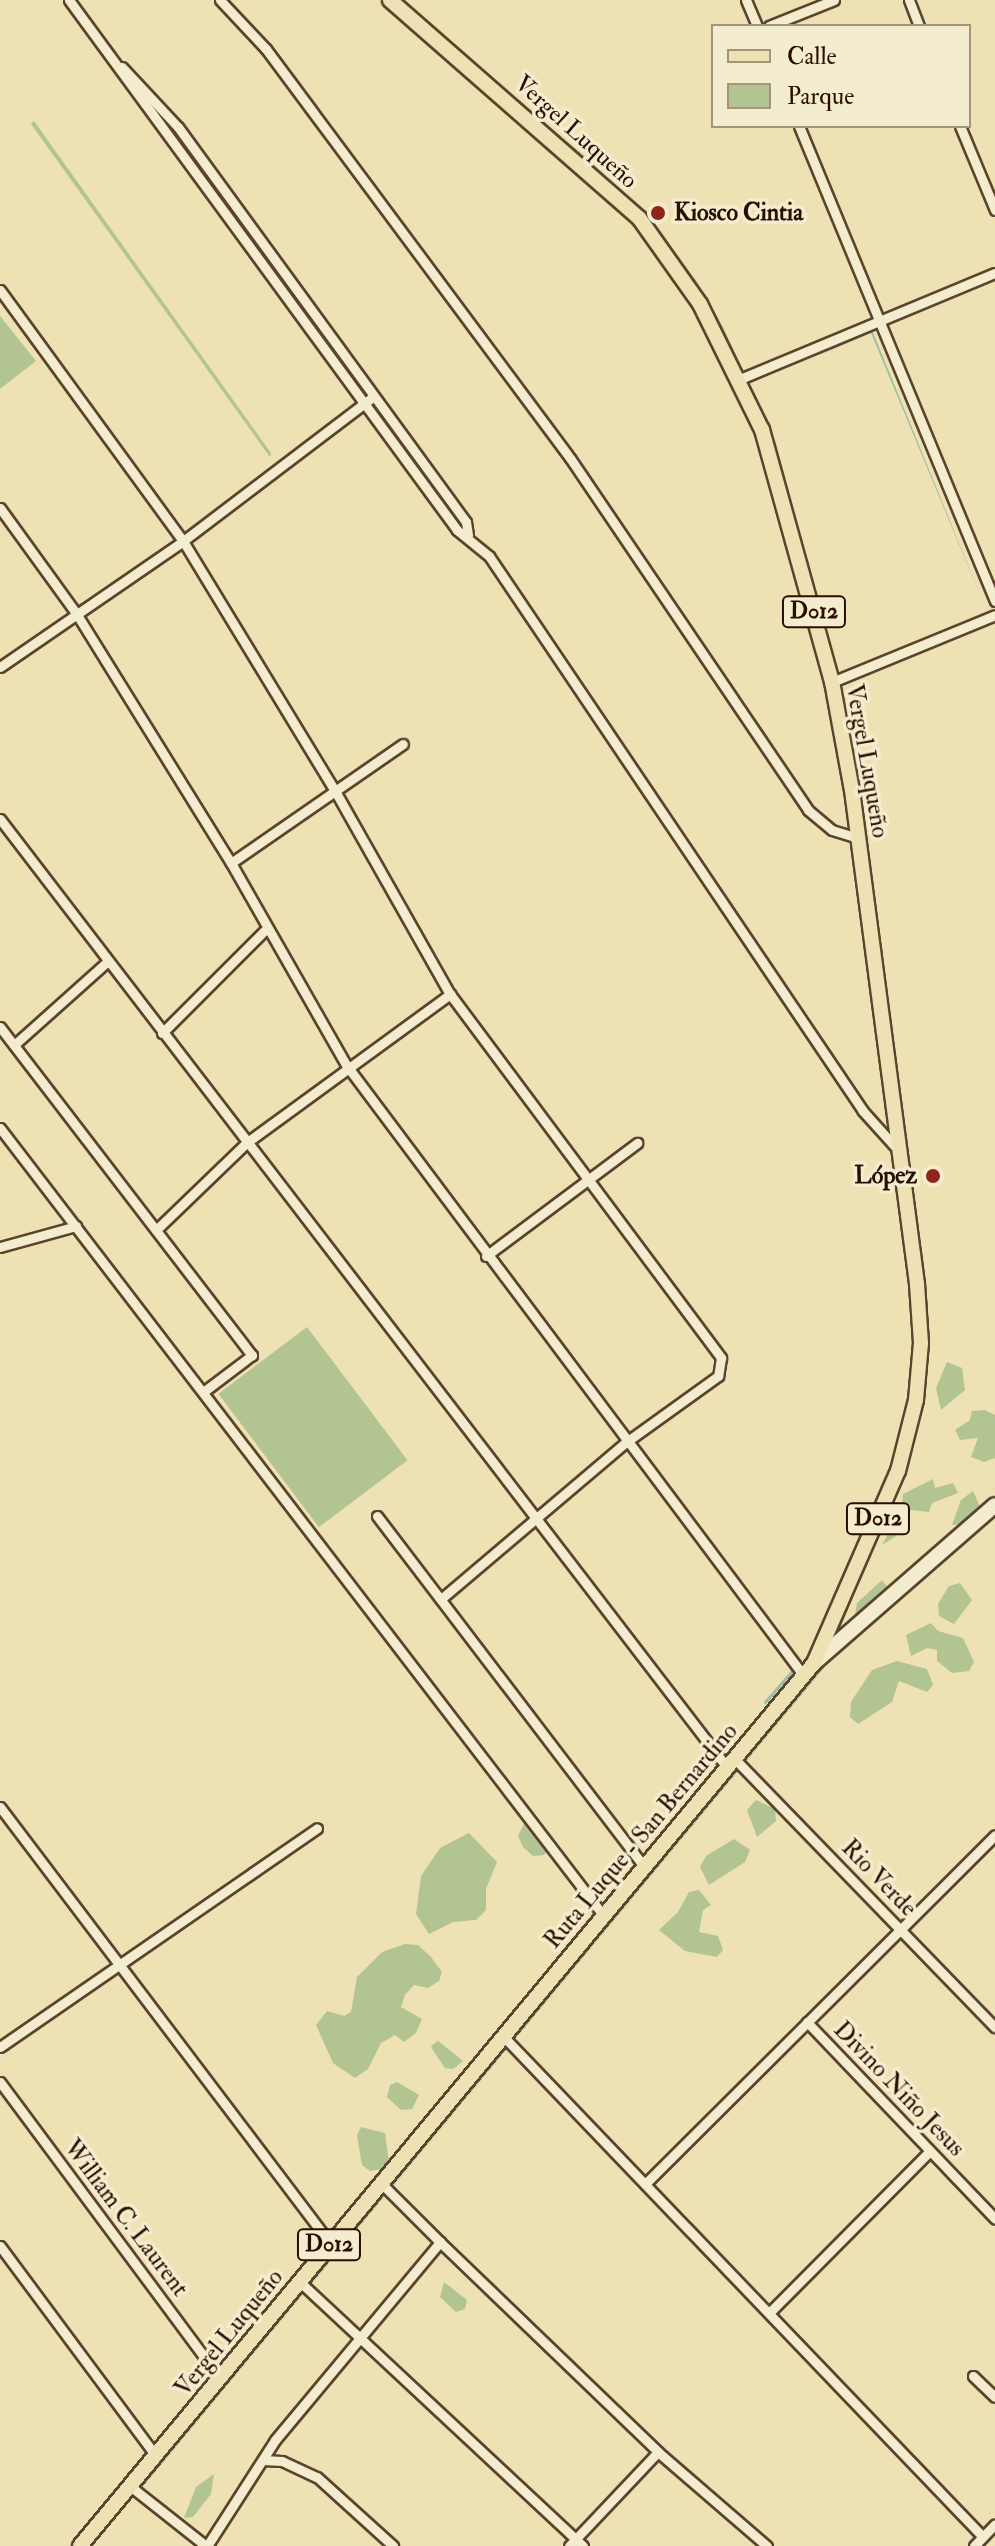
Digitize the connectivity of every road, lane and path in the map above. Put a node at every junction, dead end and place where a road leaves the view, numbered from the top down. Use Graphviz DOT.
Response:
graph roads {
  1 [pos="69,0"];
  2 [pos="220,0"];
  3 [pos="390,0"];
  4 [pos="746,0"];
  5 [pos="834,0"];
  6 [pos="909,0"];
  7 [pos="756,24"];
  8 [pos="774,24"];
  9 [pos="918,24"];
  10 [pos="122,67"];
  11 [pos="800,128"];
  12 [pos="961,128"];
  13 [pos="995,210"];
  14 [pos="995,273"];
  15 [pos="0,290"];
  16 [pos="880,320"];
  17 [pos="740,379"];
  18 [pos="374,396"];
  19 [pos="365,403"];
  20 [pos="0,508"];
  21 [pos="468,535"];
  22 [pos="183,541"];
  23 [pos="995,601"];
  24 [pos="76,613"];
  25 [pos="995,615"];
  26 [pos="0,667"];
  27 [pos="832,682"];
  28 [pos="403,744"];
  29 [pos="335,791"];
  30 [pos="0,819"];
  31 [pos="859,838"];
  32 [pos="231,863"];
  33 [pos="267,928"];
  34 [pos="108,961"];
  35 [pos="450,994"];
  36 [pos="0,1027"];
  37 [pos="162,1033"];
  38 [pos="14,1045"];
  39 [pos="347,1066"];
  40 [pos="0,1128"];
  41 [pos="246,1143"];
  42 [pos="637,1143"];
  43 [pos="899,1151"];
  44 [pos="585,1182"];
  45 [pos="76,1226"];
  46 [pos="156,1230"];
  47 [pos="0,1247"];
  48 [pos="486,1256"];
  49 [pos="203,1392"];
  50 [pos="626,1442"];
  51 [pos="995,1505"];
  52 [pos="377,1516"];
  53 [pos="533,1520"];
  54 [pos="441,1599"];
  55 [pos="814,1663"];
  56 [pos="804,1676"];
  57 [pos="730,1762"];
  58 [pos="0,1807"];
  59 [pos="317,1828"];
  60 [pos="995,1835"];
  61 [pos="644,1866"];
  62 [pos="603,1915"];
  63 [pos="900,1930"];
  64 [pos="119,1964"];
  65 [pos="807,2022"];
  66 [pos="995,2027"];
  67 [pos="504,2037"];
  68 [pos="0,2047"];
  69 [pos="0,2082"];
  70 [pos="930,2151"];
  71 [pos="381,2183"];
  72 [pos="645,2184"];
  73 [pos="995,2202"];
  74 [pos="987,2210"];
  75 [pos="995,2219"];
  76 [pos="440,2242"];
  77 [pos="330,2243"];
  78 [pos="0,2246"];
  79 [pos="300,2282"];
  80 [pos="769,2313"];
  81 [pos="357,2336"];
  82 [pos="973,2376"];
  83 [pos="220,2378"];
  84 [pos="995,2397"];
  85 [pos="658,2452"];
  86 [pos="156,2456"];
  87 [pos="263,2460"];
  88 [pos="130,2486"];
  89 [pos="995,2524"];
  90 [pos="983,2537"];
  91 [pos="576,2544"];
  92 [pos="80,2546"];
  93 [pos="206,2546"];
  94 [pos="393,2546"];
  95 [pos="767,2546"];
  96 [pos="974,2546"];
  1 -- 10 [label="street"];
  2 -- 31 [label="street"];
  3 -- 17 [label="main road, Vergel Luqueño / D012"];
  4 -- 7 [label="street"];
  5 -- 8 [label="street"];
  6 -- 9 [label="street"];
  10 -- 18 [label="street"];
  10 -- 19 [label="street"];
  11 -- 16 [label="street"];
  12 -- 13 [label="street"];
  14 -- 16 [label="street"];
  15 -- 22 [label="street"];
  16 -- 17 [label="street"];
  16 -- 23 [label="street"];
  17 -- 27 [label="main road, Vergel Luqueño / D012"];
  18 -- 19 [label="street"];
  18 -- 21 [label="street"];
  19 -- 21 [label="street"];
  19 -- 22 [label="street"];
  20 -- 24 [label="street"];
  21 -- 43 [label="street"];
  22 -- 24 [label="street"];
  22 -- 29 [label="street"];
  24 -- 26 [label="street"];
  24 -- 32 [label="street"];
  25 -- 27 [label="street"];
  27 -- 31 [label="main road, Vergel Luqueño / D012"];
  28 -- 29 [label="street"];
  29 -- 32 [label="street"];
  29 -- 35 [label="street"];
  30 -- 34 [label="street, Rio Verde"];
  31 -- 43 [label="main road, Vergel Luqueño / D012"];
  32 -- 33 [label="street"];
  33 -- 37 [label="street"];
  33 -- 39 [label="street"];
  34 -- 37 [label="street, Rio Verde"];
  34 -- 38 [label="street"];
  35 -- 39 [label="street"];
  35 -- 44 [label="street"];
  36 -- 38 [label="street"];
  37 -- 41 [label="street, Rio Verde"];
  38 -- 46 [label="street"];
  39 -- 41 [label="street"];
  39 -- 48 [label="street"];
  40 -- 45 [label="street"];
  41 -- 46 [label="street"];
  41 -- 53 [label="street, Rio Verde"];
  42 -- 44 [label="street"];
  43 -- 55 [label="main road, Vergel Luqueño / D012"];
  44 -- 48 [label="street"];
  44 -- 50 [label="street"];
  45 -- 47 [label="street"];
  45 -- 49 [label="street"];
  46 -- 49 [label="street"];
  48 -- 50 [label="street"];
  49 -- 62 [label="street"];
  50 -- 53 [label="street"];
  50 -- 56 [label="street"];
  51 -- 55 [label="main road"];
  52 -- 54 [label="street"];
  53 -- 54 [label="street"];
  53 -- 57 [label="street, Rio Verde"];
  54 -- 61 [label="street"];
  55 -- 56 [label="main road, Ruta Luque - San Bernardino / D012"];
  56 -- 57 [label="main road, Ruta Luque - San Bernardino / D012"];
  57 -- 61 [label="main road, Ruta Luque - San Bernardino / D012"];
  57 -- 63 [label="street, Rio Verde"];
  58 -- 64 [label="street"];
  59 -- 64 [label="street"];
  60 -- 63 [label="street"];
  61 -- 62 [label="main road, Ruta Luque - San Bernardino / D012"];
  62 -- 67 [label="main road, Ruta Luque - San Bernardino / D012"];
  63 -- 65 [label="street"];
  63 -- 66 [label="street, Rio Verde"];
  64 -- 68 [label="street"];
  64 -- 77 [label="street"];
  65 -- 70 [label="street, Divino Niño Jesus"];
  65 -- 72 [label="street"];
  67 -- 71 [label="main road, Vergel Luqueño / D012"];
  67 -- 72 [label="street"];
  69 -- 83 [label="street, William C. Laurent"];
  70 -- 74 [label="street, Divino Niño Jesus"];
  70 -- 80 [label="street"];
  71 -- 76 [label="street"];
  71 -- 77 [label="main road, Vergel Luqueño / D012"];
  72 -- 80 [label="street"];
  73 -- 74 [label="street"];
  74 -- 75 [label="street, Divino Niño Jesus"];
  76 -- 81 [label="street"];
  76 -- 85 [label="street"];
  77 -- 79 [label="main road, Vergel Luqueño / D012"];
  78 -- 86 [label="street"];
  79 -- 81 [label="street"];
  79 -- 83 [label="main road, Vergel Luqueño / D012"];
  80 -- 90 [label="street"];
  81 -- 87 [label="street"];
  81 -- 91 [label="street"];
  82 -- 84 [label="street"];
  83 -- 86 [label="main road, Vergel Luqueño / D012"];
  85 -- 91 [label="street"];
  85 -- 95 [label="street"];
  86 -- 88 [label="main road, Vergel Luqueño / D012"];
  87 -- 93 [label="street"];
  87 -- 94 [label="street"];
  88 -- 92 [label="main road, Vergel Luqueño / D012"];
  88 -- 93 [label="street"];
  89 -- 90 [label="street"];
  90 -- 96 [label="street"];
}
